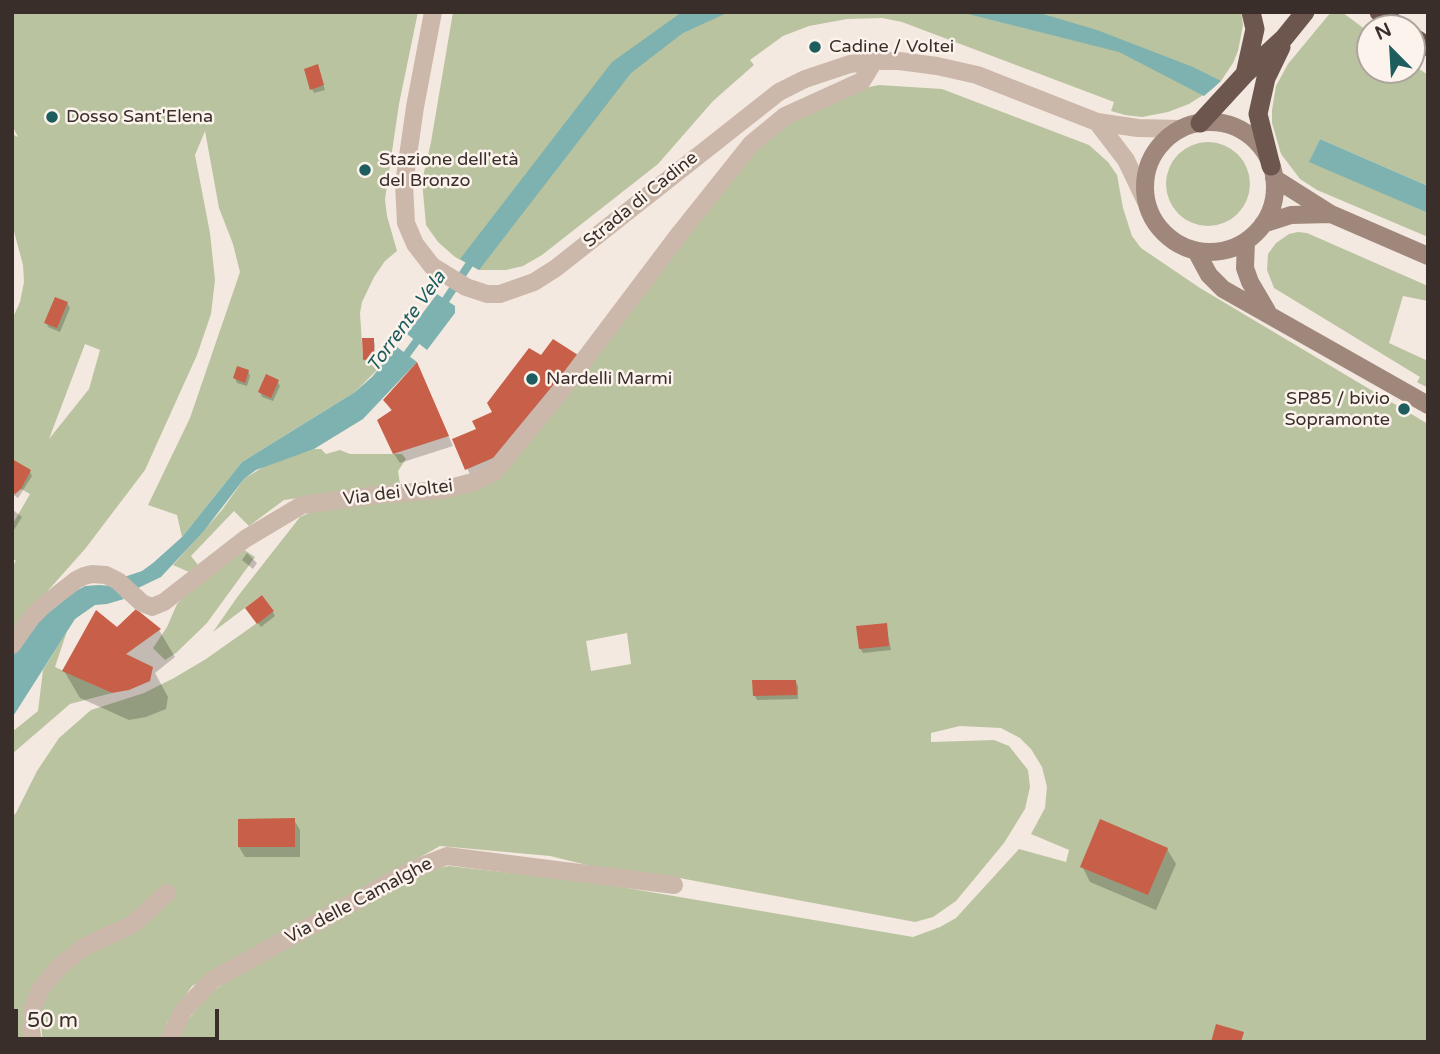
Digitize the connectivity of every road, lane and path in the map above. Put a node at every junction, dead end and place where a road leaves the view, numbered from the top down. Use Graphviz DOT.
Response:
graph roads {
  1 [pos="433,12"];
  2 [pos="1251,12"];
  3 [pos="1306,12"];
  4 [pos="1284,38"];
  5 [pos="874,61"];
  6 [pos="1245,74"];
  7 [pos="1097,122"];
  8 [pos="1200,123"];
  9 [pos="1181,129"];
  10 [pos="1273,172"];
  11 [pos="1146,202"];
  12 [pos="1331,214"];
  13 [pos="1263,224"];
  14 [pos="1246,241"];
  15 [pos="1196,251"];
  16 [pos="1428,256"];
  17 [pos="1269,314"];
  18 [pos="1428,405"];
  19 [pos="12,645"];
  20 [pos="674,885"];
  21 [pos="167,893"];
  22 [pos="33,1042"];
  23 [pos="168,1042"];
  1 -- 5 [label="street, Strada di Cadine"];
  2 -- 6 [label="highway"];
  3 -- 4 [label="highway"];
  4 -- 6 [label="highway"];
  4 -- 10 [label="highway"];
  5 -- 7 [label="street, Strada di Cadine"];
  5 -- 19 [label="street, Via dei Voltei"];
  6 -- 8 [label="highway"];
  7 -- 9 [label="street, Strada di Cadine"];
  7 -- 11 [label="street"];
  8 -- 9 [label="main road"];
  8 -- 10 [label="main road"];
  9 -- 11 [label="main road"];
  10 -- 12 [label="main road"];
  10 -- 13 [label="main road"];
  11 -- 15 [label="main road"];
  12 -- 13 [label="main road"];
  12 -- 16 [label="main road"];
  13 -- 14 [label="main road"];
  14 -- 15 [label="main road"];
  14 -- 17 [label="main road"];
  15 -- 17 [label="main road"];
  17 -- 18 [label="main road"];
  20 -- 23 [label="street, Via delle Camalghe"];
  21 -- 22 [label="street"];
}
